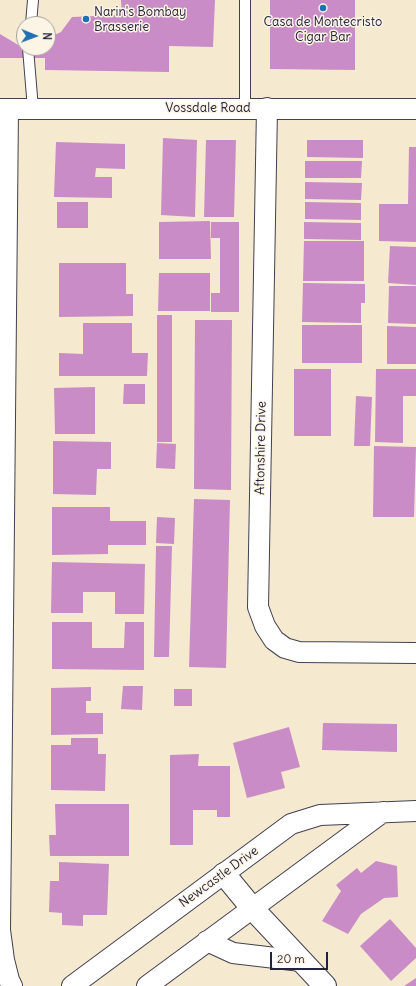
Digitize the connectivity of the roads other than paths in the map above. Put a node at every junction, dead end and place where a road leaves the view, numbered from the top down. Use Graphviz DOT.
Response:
graph roads {
  1 [pos="33,0"];
  2 [pos="245,0"];
  3 [pos="31,16"];
  4 [pos="29,56"];
  5 [pos="244,108"];
  6 [pos="267,108"];
  7 [pos="4,109"];
  8 [pos="33,109"];
  9 [pos="416,109"];
  10 [pos="416,653"];
  11 [pos="416,811"];
  12 [pos="383,812"];
  13 [pos="224,874"];
  14 [pos="252,908"];
  15 [pos="207,941"];
  16 [pos="301,961"];
  17 [pos="12,986"];
  18 [pos="72,986"];
  19 [pos="147,986"];
  20 [pos="325,986"];
  1 -- 3 [label="lane"];
  2 -- 5 [label="lane"];
  4 -- 8 [label="lane"];
  5 -- 6 [label="street, Vossdale Road"];
  5 -- 8 [label="street, Vossdale Road"];
  6 -- 9 [label="street, Vossdale Road"];
  6 -- 10 [label="street, Aftonshire Drive"];
  7 -- 8 [label="street, Vossdale Road"];
  7 -- 17 [label="street"];
  11 -- 12 [label="street, Newcastle Drive"];
  12 -- 13 [label="street, Newcastle Drive"];
  12 -- 14 [label="street"];
  13 -- 14 [label="street"];
  13 -- 18 [label="street, Newcastle Drive"];
  14 -- 15 [label="street"];
  14 -- 16 [label="street"];
  15 -- 16 [label="street"];
  15 -- 19 [label="street"];
  16 -- 20 [label="street"];
}
